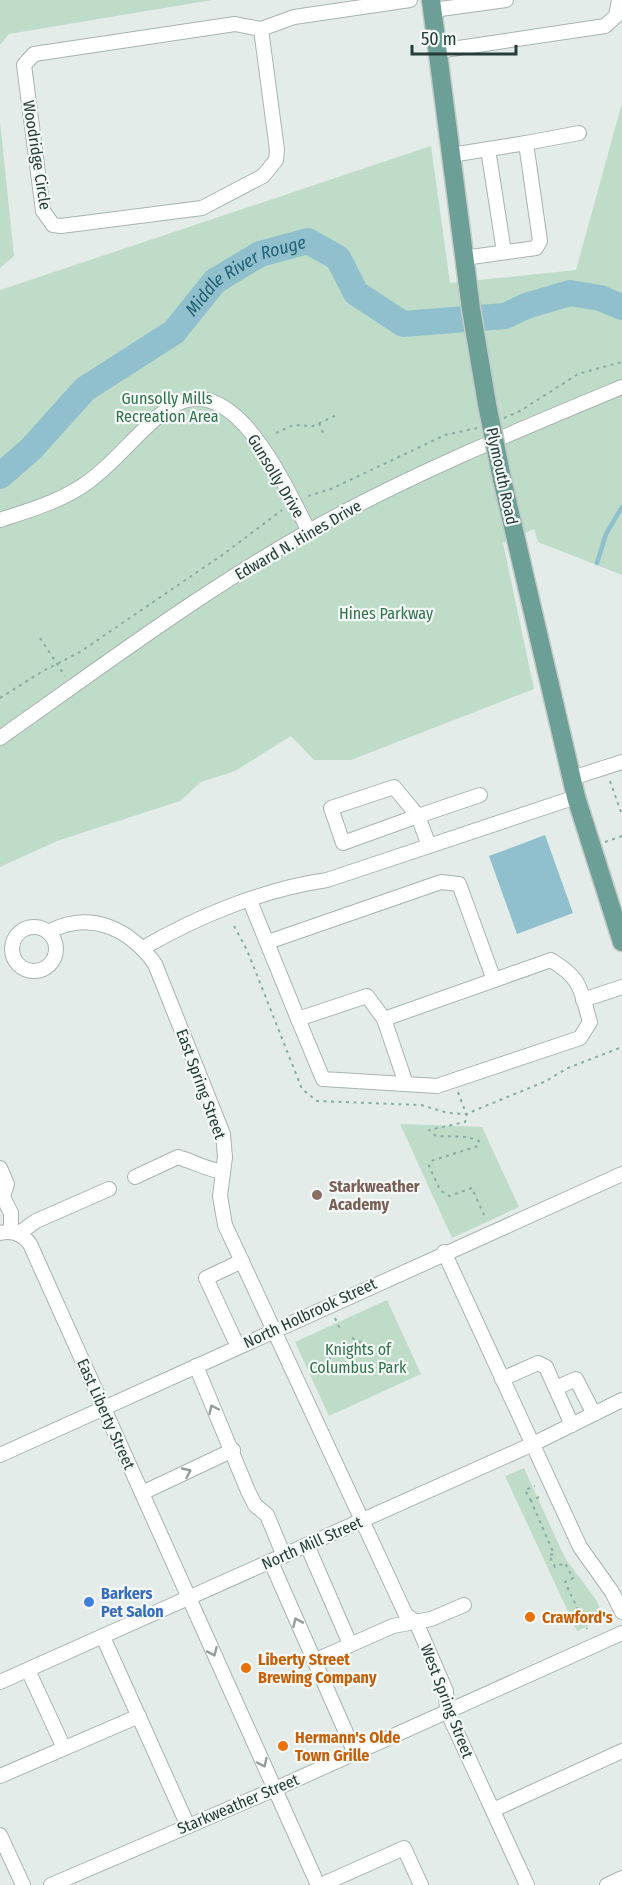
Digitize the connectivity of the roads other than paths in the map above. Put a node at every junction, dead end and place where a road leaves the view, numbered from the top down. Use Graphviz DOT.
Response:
graph roads {
  1 [pos="410,0"];
  2 [pos="506,0"];
  3 [pos="619,0"];
  4 [pos="432,5"];
  5 [pos="261,29"];
  6 [pos="438,51"];
  7 [pos="579,133"];
  8 [pos="526,143"];
  9 [pos="488,149"];
  10 [pos="451,155"];
  11 [pos="504,252"];
  12 [pos="465,265"];
  13 [pos="622,387"];
  14 [pos="0,520"];
  15 [pos="309,531"];
  16 [pos="0,738"];
  17 [pos="622,762"];
  18 [pos="572,778"];
  19 [pos="480,795"];
  20 [pos="576,797"];
  21 [pos="418,816"];
  22 [pos="429,846"];
  23 [pos="250,901"];
  24 [pos="48,932"];
  25 [pos="267,942"];
  26 [pos="622,942"];
  27 [pos="144,948"];
  28 [pos="494,980"];
  29 [pos="622,987"];
  30 [pos="584,1000"];
  31 [pos="298,1019"];
  32 [pos="384,1019"];
  33 [pos="406,1084"];
  34 [pos="0,1168"];
  35 [pos="223,1172"];
  36 [pos="622,1174"];
  37 [pos="135,1176"];
  38 [pos="109,1189"];
  39 [pos="2,1198"];
  40 [pos="10,1233"];
  41 [pos="444,1252"];
  42 [pos="242,1261"];
  43 [pos="274,1330"];
  44 [pos="238,1347"];
  45 [pos="196,1366"];
  46 [pos="502,1379"];
  47 [pos="556,1388"];
  48 [pos="622,1400"];
  49 [pos="104,1408"];
  50 [pos="594,1414"];
  51 [pos="572,1425"];
  52 [pos="533,1444"];
  53 [pos="233,1450"];
  54 [pos="0,1455"];
  55 [pos="142,1493"];
  56 [pos="363,1520"];
  57 [pos="307,1545"];
  58 [pos="284,1556"];
  59 [pos="271,1562"];
  60 [pos="189,1599"];
  61 [pos="464,1605"];
  62 [pos="622,1611"];
  63 [pos="416,1622"];
  64 [pos="622,1633"];
  65 [pos="103,1636"];
  66 [pos="350,1644"];
  67 [pos="314,1661"];
  68 [pos="28,1670"];
  69 [pos="0,1682"];
  70 [pos="447,1711"];
  71 [pos="139,1716"];
  72 [pos="64,1748"];
  73 [pos="622,1751"];
  74 [pos="355,1753"];
  75 [pos="0,1776"];
  76 [pos="275,1789"];
  77 [pos="493,1810"];
  78 [pos="188,1826"];
  79 [pos="0,1835"];
  80 [pos="622,1878"];
  81 [pos="23,1885"];
  82 [pos="51,1885"];
  83 [pos="320,1885"];
  84 [pos="421,1885"];
  85 [pos="527,1885"];
  86 [pos="607,1885"];
  1 -- 5 [label="street, Woodridge Circle"];
  2 -- 4 [label="street"];
  3 -- 6 [label="street"];
  4 -- 6 [label="main road, Plymouth Road"];
  5 -- 5 [label="street, Woodridge Circle"];
  6 -- 10 [label="main road, Plymouth Road"];
  7 -- 8 [label="street"];
  8 -- 9 [label="street"];
  8 -- 11 [label="street"];
  9 -- 10 [label="street"];
  9 -- 11 [label="street"];
  10 -- 12 [label="main road, Plymouth Road"];
  11 -- 12 [label="street"];
  12 -- 18 [label="main road, Plymouth Road, bridge"];
  13 -- 15 [label="street, Edward N. Hines Drive"];
  14 -- 15 [label="street, Gunsolly Drive"];
  15 -- 16 [label="street, Edward N. Hines Drive"];
  17 -- 18 [label="street"];
  18 -- 20 [label="main road, Plymouth Road"];
  19 -- 21 [label="street"];
  20 -- 22 [label="street"];
  20 -- 26 [label="main road, Plymouth Road"];
  21 -- 21 [label="street"];
  21 -- 22 [label="street"];
  22 -- 23 [label="street"];
  23 -- 25 [label="street"];
  23 -- 27 [label="street"];
  24 -- 27 [label="street, East Spring Street"];
  25 -- 28 [label="street"];
  25 -- 31 [label="street"];
  27 -- 35 [label="street, East Spring Street"];
  28 -- 30 [label="street"];
  28 -- 32 [label="street"];
  29 -- 30 [label="street"];
  30 -- 33 [label="street"];
  31 -- 32 [label="street"];
  31 -- 33 [label="street"];
  32 -- 33 [label="street"];
  34 -- 39 [label="street"];
  35 -- 37 [label="street"];
  35 -- 42 [label="street, East Spring Street"];
  36 -- 41 [label="street, North Holbrook Street"];
  38 -- 40 [label="street"];
  39 -- 40 [label="street"];
  40 -- 49 [label="street, East Liberty Street"];
  41 -- 43 [label="street, North Holbrook Street"];
  41 -- 46 [label="street"];
  42 -- 43 [label="street, East Spring Street"];
  42 -- 44 [label="street"];
  43 -- 44 [label="street, North Holbrook Street"];
  43 -- 56 [label="street, East Spring Street"];
  44 -- 45 [label="street, North Holbrook Street"];
  45 -- 49 [label="street, North Holbrook Street"];
  53 -- 45 [label="street, one-way"];
  46 -- 47 [label="street"];
  46 -- 52 [label="street"];
  47 -- 50 [label="street"];
  47 -- 51 [label="street"];
  48 -- 50 [label="street, North Mill Street"];
  49 -- 54 [label="street, North Holbrook Street"];
  49 -- 55 [label="street, East Liberty Street"];
  50 -- 51 [label="street, North Mill Street"];
  51 -- 52 [label="street, North Mill Street"];
  52 -- 56 [label="street, North Mill Street"];
  52 -- 62 [label="street"];
  55 -- 53 [label="street, one-way"];
  53 -- 58 [label="street"];
  55 -- 60 [label="street, East Liberty Street"];
  56 -- 57 [label="street, North Mill Street"];
  56 -- 63 [label="street, West Spring Street"];
  57 -- 58 [label="street, North Mill Street"];
  57 -- 66 [label="street"];
  58 -- 59 [label="street, North Mill Street"];
  59 -- 60 [label="street, North Mill Street"];
  67 -- 59 [label="street, one-way"];
  60 -- 65 [label="street, North Mill Street"];
  60 -- 76 [label="street, East Liberty Street, one-way"];
  61 -- 63 [label="street"];
  63 -- 66 [label="street"];
  63 -- 70 [label="street, West Spring Street"];
  64 -- 70 [label="street, Starkweather Street"];
  65 -- 68 [label="street, North Mill Street"];
  65 -- 71 [label="street"];
  66 -- 67 [label="street"];
  67 -- 74 [label="street"];
  68 -- 69 [label="street, North Mill Street"];
  68 -- 72 [label="street"];
  70 -- 74 [label="street, Starkweather Street"];
  70 -- 77 [label="street, West Spring Street"];
  71 -- 72 [label="street"];
  71 -- 78 [label="street"];
  72 -- 75 [label="street"];
  73 -- 77 [label="street"];
  74 -- 76 [label="street, Starkweather Street"];
  76 -- 78 [label="street, Starkweather Street"];
  76 -- 83 [label="street, East Liberty Street"];
  77 -- 85 [label="street, West Spring Street"];
  78 -- 82 [label="street, Starkweather Street"];
  79 -- 81 [label="street"];
  80 -- 86 [label="street"];
  83 -- 84 [label="street"];
}
